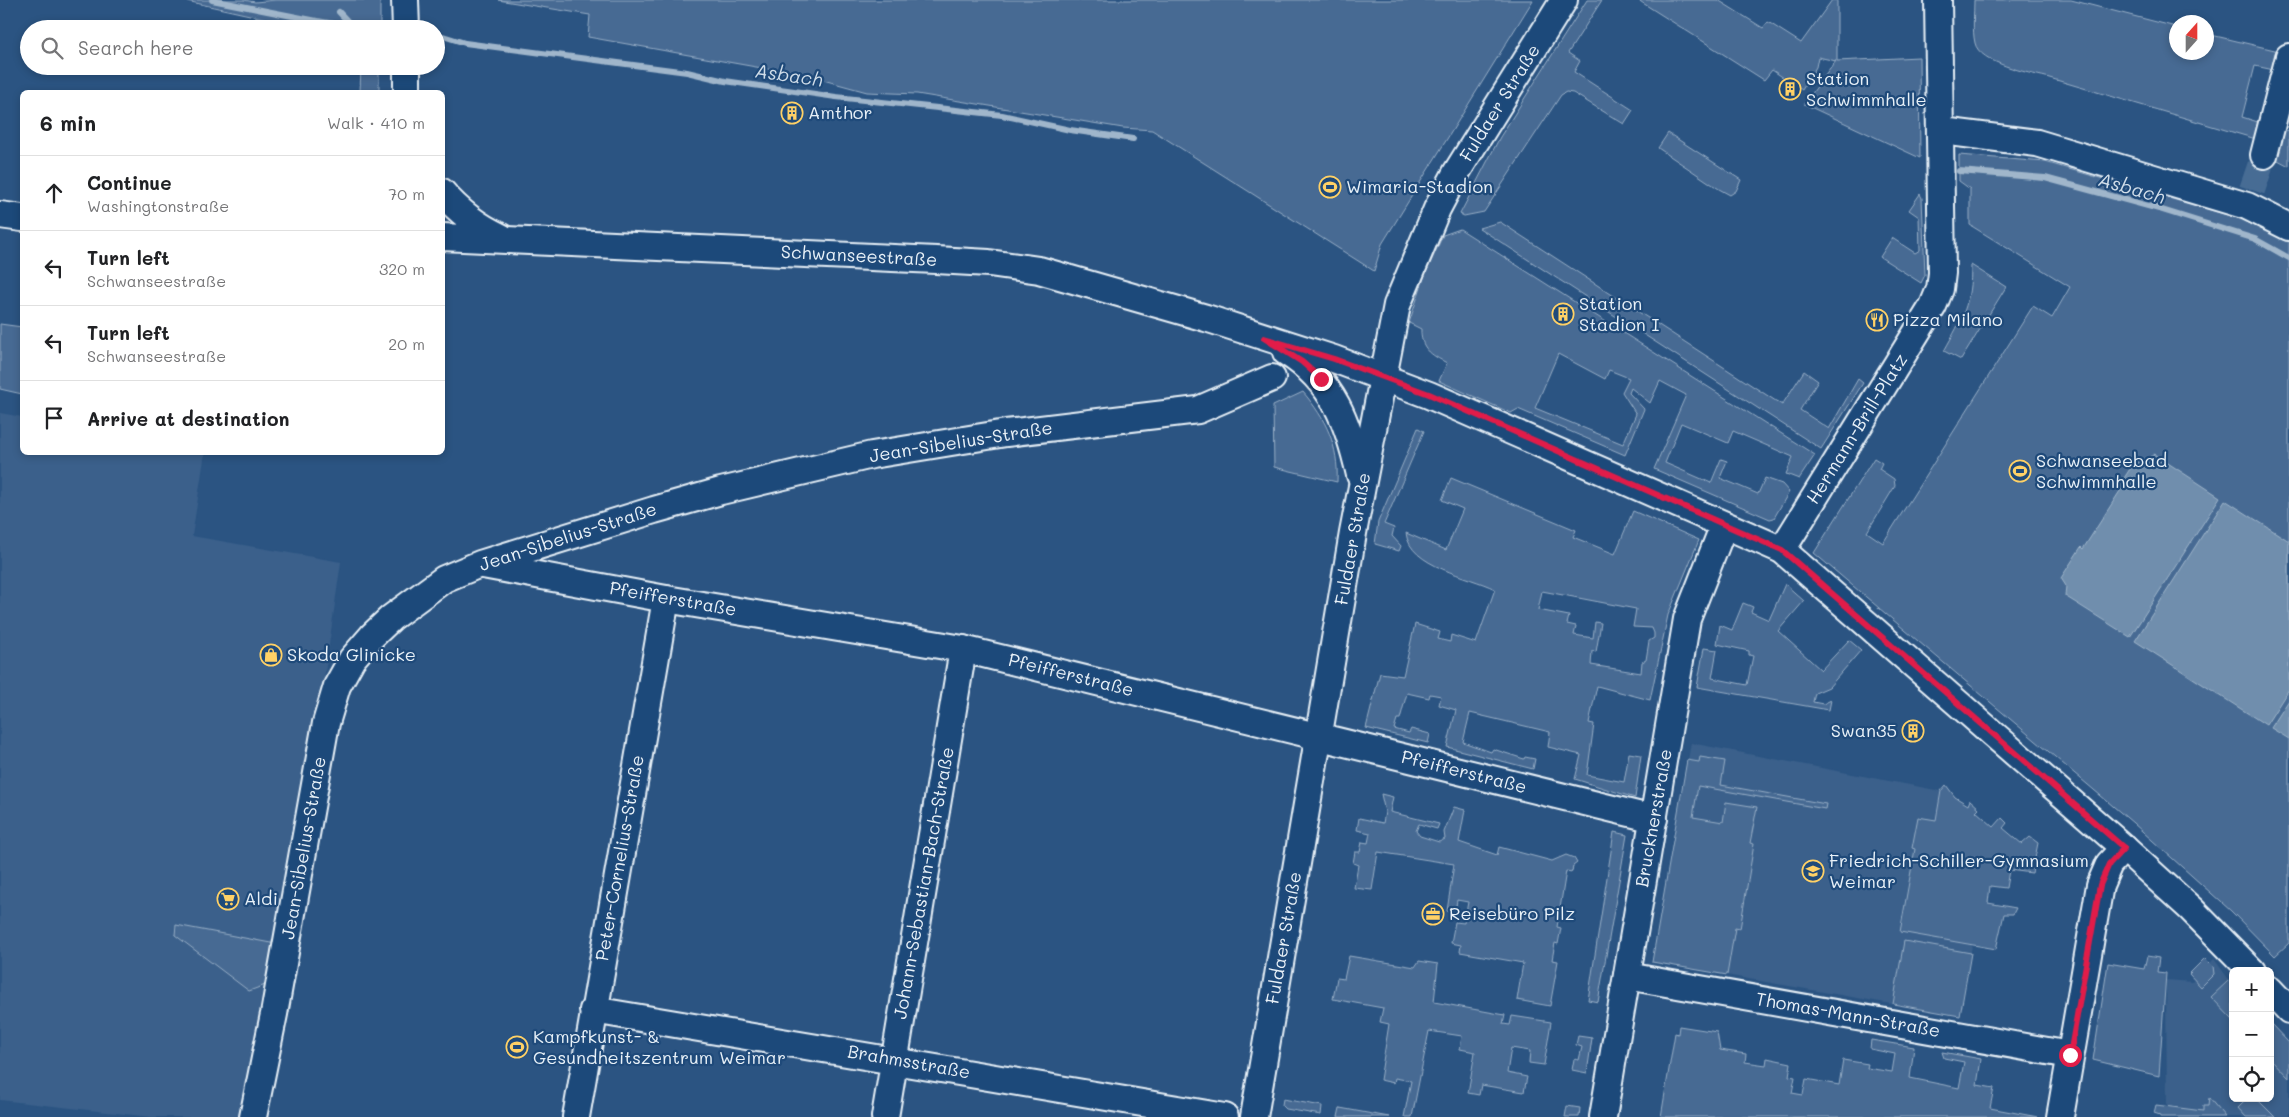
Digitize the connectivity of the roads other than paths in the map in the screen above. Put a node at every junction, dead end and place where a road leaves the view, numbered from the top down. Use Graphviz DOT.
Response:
graph roads {
  1 [pos="405,0"];
  2 [pos="1564,0"];
  3 [pos="1938,0"];
  4 [pos="406,20"];
  5 [pos="2289,57"];
  6 [pos="406,75"];
  7 [pos="407,90"];
  8 [pos="1942,131"];
  9 [pos="2264,155"];
  10 [pos="445,195"];
  11 [pos="0,215"];
  12 [pos="20,218"];
  13 [pos="2289,227"];
  14 [pos="445,237"];
  15 [pos="504,239"];
  16 [pos="1264,338"];
  17 [pos="1383,377"];
  18 [pos="1272,378"];
  19 [pos="1362,486"];
  20 [pos="1724,525"];
  21 [pos="1782,550"];
  22 [pos="480,564"];
  23 [pos="666,598"];
  24 [pos="963,649"];
  25 [pos="1318,735"];
  26 [pos="1654,819"];
  27 [pos="2124,848"];
  28 [pos="2248,967"];
  29 [pos="1627,976"];
  30 [pos="2274,994"];
  31 [pos="593,1010"];
  32 [pos="2289,1010"];
  33 [pos="2070,1055"];
  34 [pos="894,1059"];
  35 [pos="253,1117"];
  36 [pos="576,1117"];
  37 [pos="885,1117"];
  38 [pos="1225,1117"];
  39 [pos="1254,1117"];
  40 [pos="1603,1117"];
  41 [pos="2060,1117"];
  1 -- 4 [label="street"];
  2 -- 17 [label="street, Fuldaer Straße"];
  3 -- 8 [label="street, Hermann-Brill-Platz"];
  5 -- 9 [label="street"];
  6 -- 7 [label="street"];
  8 -- 13 [label="street"];
  8 -- 21 [label="street, Hermann-Brill-Platz"];
  10 -- 15 [label="street"];
  11 -- 12 [label="street"];
  14 -- 15 [label="street, Schwanseestraße"];
  15 -- 16 [label="street, Schwanseestraße"];
  16 -- 17 [label="street, Schwanseestraße"];
  16 -- 19 [label="street, Schwanseestraße"];
  17 -- 19 [label="street, Fuldaer Straße"];
  17 -- 20 [label="street, Schwanseestraße"];
  18 -- 22 [label="street, Jean-Sibelius-Straße"];
  19 -- 25 [label="street, Fuldaer Straße"];
  20 -- 21 [label="street, Schwanseestraße"];
  20 -- 26 [label="street, Brucknerstraße"];
  21 -- 27 [label="street, Schwanseestraße"];
  22 -- 23 [label="street, Pfeifferstraße"];
  22 -- 35 [label="street, Jean-Sibelius-Straße"];
  23 -- 24 [label="street, Pfeifferstraße"];
  23 -- 31 [label="street, Peter-Cornelius-Straße"];
  24 -- 25 [label="street, Pfeifferstraße"];
  24 -- 34 [label="street, Johann-Sebastian-Bach-Straße"];
  25 -- 26 [label="street, Pfeifferstraße"];
  25 -- 39 [label="street, Fuldaer Straße"];
  26 -- 29 [label="street, Brucknerstraße"];
  27 -- 28 [label="street, Schwanseestraße"];
  27 -- 33 [label="street"];
  29 -- 33 [label="street, Thomas-Mann-Straße"];
  29 -- 40 [label="street, Brucknerstraße"];
  30 -- 32 [label="street"];
  31 -- 34 [label="street, Brahmsstraße"];
  31 -- 36 [label="street, Peter-Cornelius-Straße"];
  33 -- 41 [label="street"];
  34 -- 37 [label="street, Johann-Sebastian-Bach-Straße"];
  34 -- 38 [label="street, Brahmsstraße"];
}
